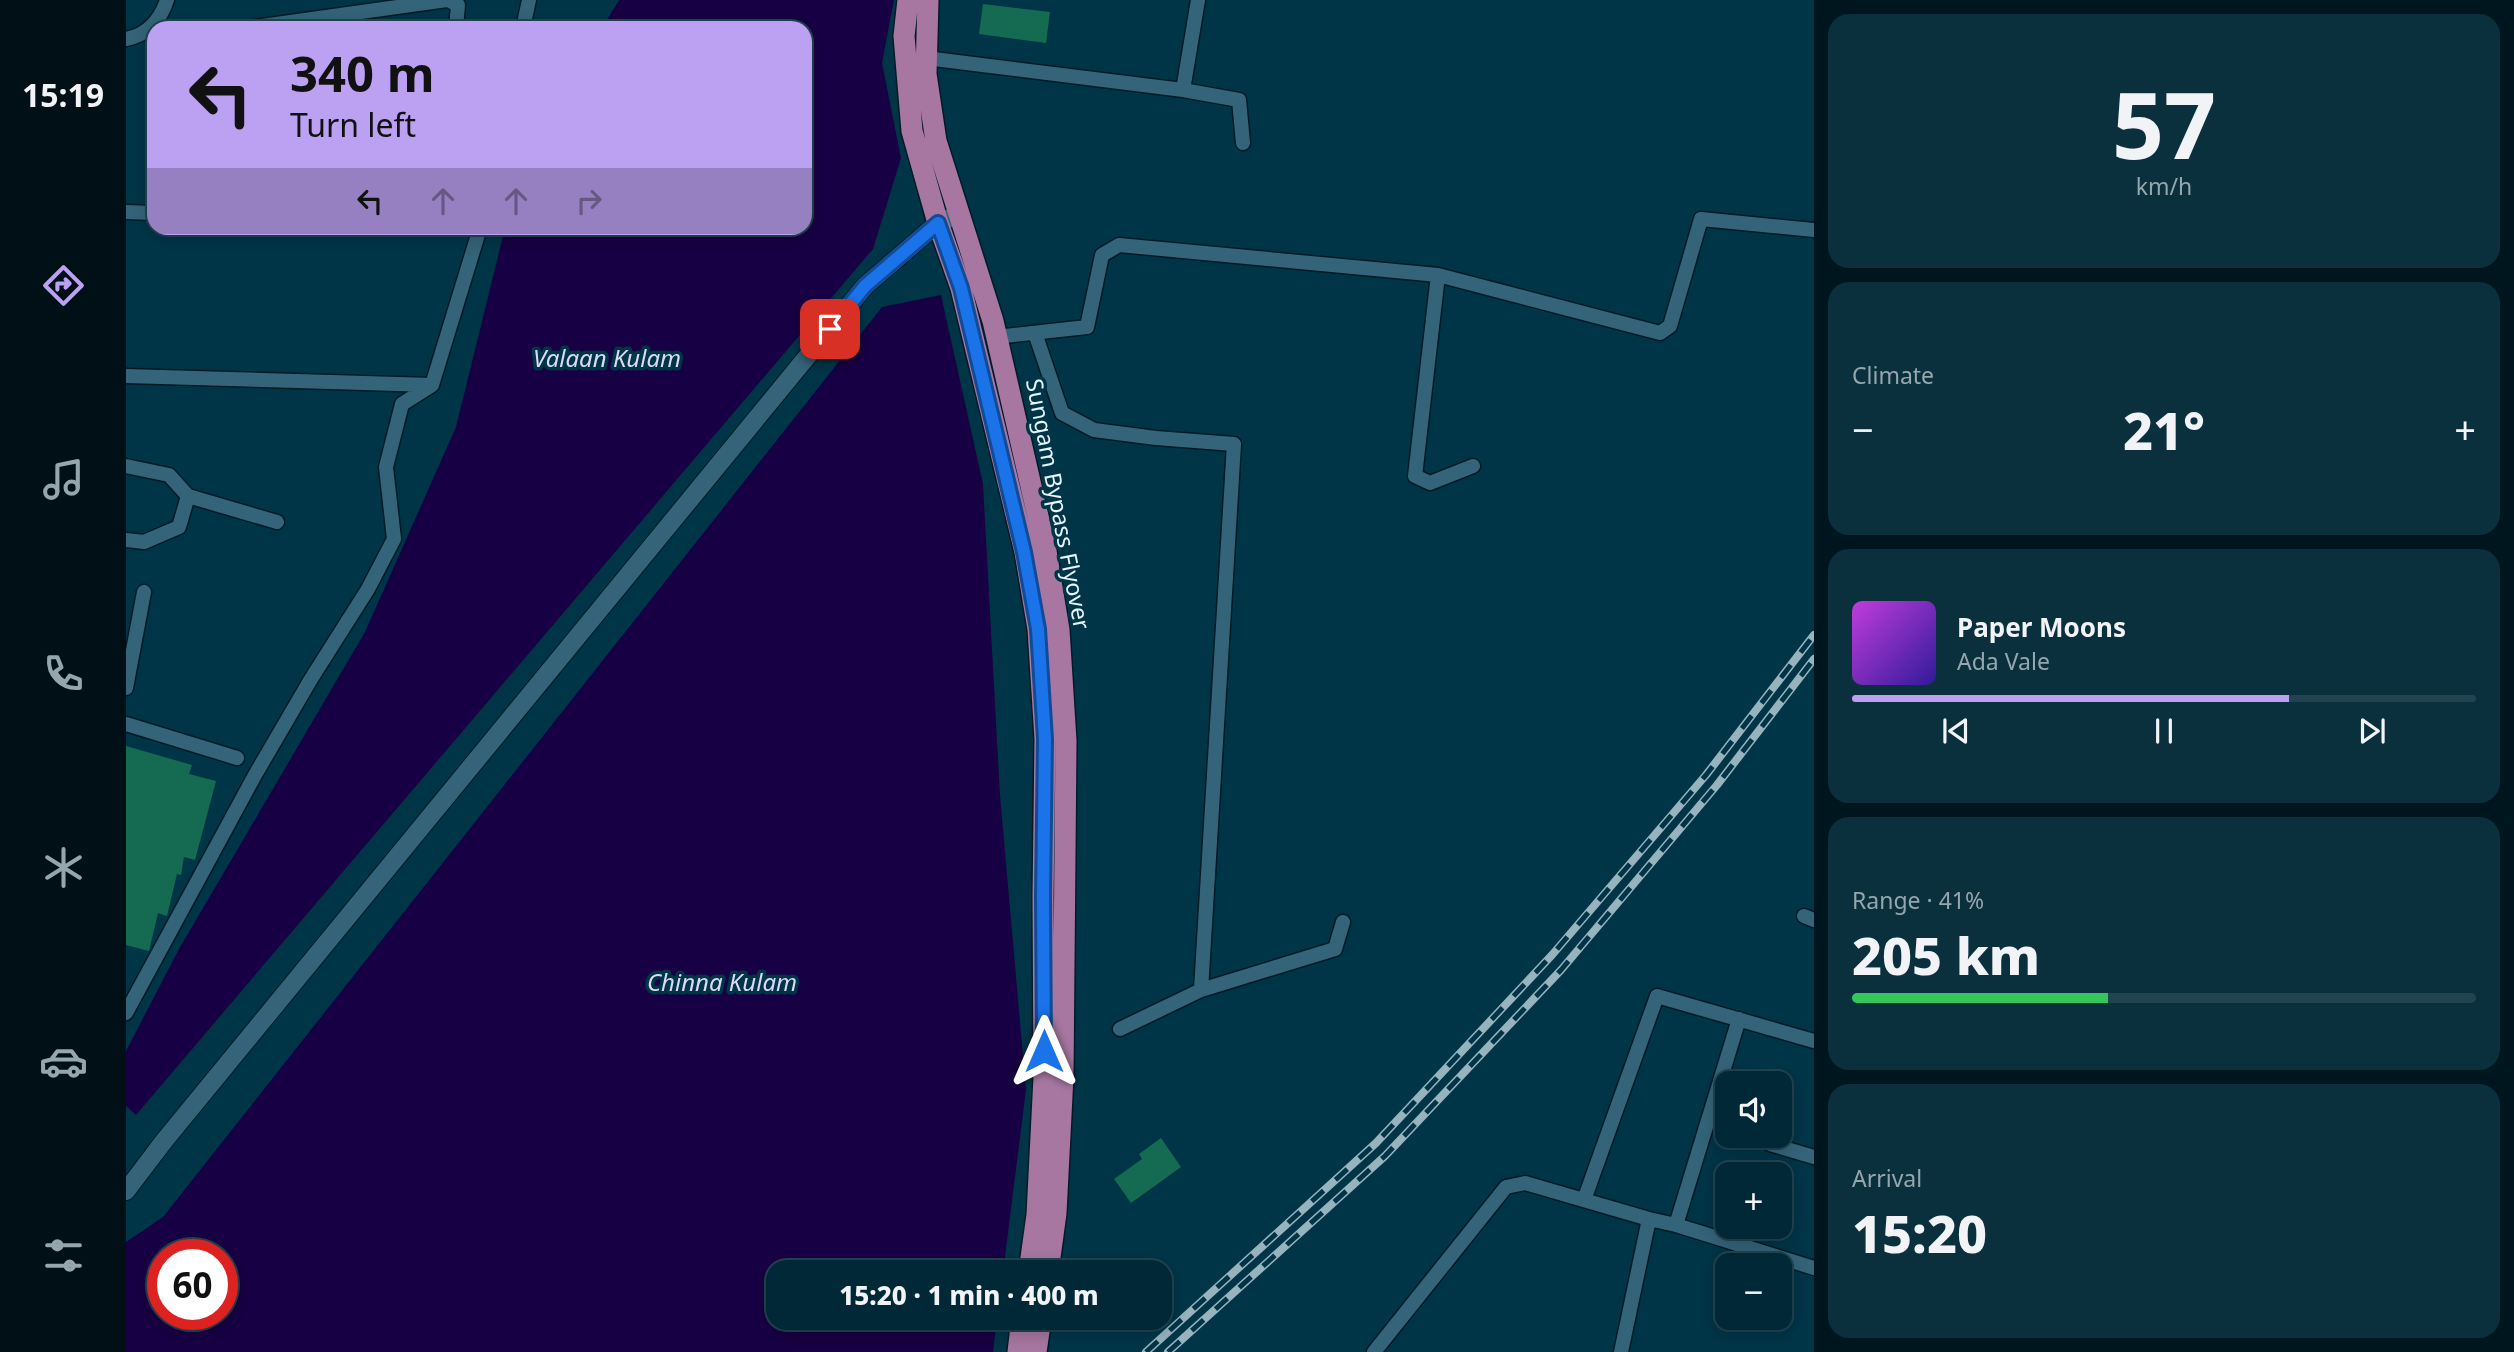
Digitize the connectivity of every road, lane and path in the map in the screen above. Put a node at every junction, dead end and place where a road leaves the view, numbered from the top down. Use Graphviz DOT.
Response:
graph roads {
  1 [pos="167,0"];
  2 [pos="447,0"];
  3 [pos="529,0"];
  4 [pos="908,0"];
  5 [pos="928,0"];
  6 [pos="1198,0"];
  7 [pos="157,21"];
  8 [pos="297,21"];
  9 [pos="457,21"];
  10 [pos="524,21"];
  11 [pos="147,36"];
  12 [pos="126,39"];
  13 [pos="926,58"];
  14 [pos="1183,90"];
  15 [pos="1243,143"];
  16 [pos="126,212"];
  17 [pos="147,213"];
  18 [pos="960,214"];
  19 [pos="938,223"];
  20 [pos="1814,230"];
  21 [pos="478,235"];
  22 [pos="1437,275"];
  23 [pos="1035,333"];
  24 [pos="996,337"];
  25 [pos="126,376"];
  26 [pos="432,386"];
  27 [pos="126,466"];
  28 [pos="1473,466"];
  29 [pos="188,496"];
  30 [pos="277,522"];
  31 [pos="126,540"];
  32 [pos="144,592"];
  33 [pos="1048,630"];
  34 [pos="126,688"];
  35 [pos="126,724"];
  36 [pos="237,758"];
  37 [pos="1343,922"];
  38 [pos="1201,990"];
  39 [pos="126,1013"];
  40 [pos="1739,1019"];
  41 [pos="1120,1029"];
  42 [pos="1814,1041"];
  43 [pos="1784,1148"];
  44 [pos="1814,1157"];
  45 [pos="126,1191"];
  46 [pos="1584,1200"];
  47 [pos="1649,1219"];
  48 [pos="1676,1225"];
  49 [pos="1031,1260"];
  50 [pos="1050,1260"];
  51 [pos="1814,1268"];
  52 [pos="1021,1330"];
  53 [pos="1039,1330"];
  54 [pos="1018,1352"];
  55 [pos="1036,1352"];
  56 [pos="1374,1352"];
  57 [pos="1621,1352"];
  1 -- 7 [label="street"];
  2 -- 8 [label="street"];
  2 -- 9 [label="street"];
  3 -- 10 [label="street"];
  4 -- 19 [label="main road, Sungam Bypass Flyover"];
  5 -- 13 [label="main road, Sungam Bypass Flyover"];
  6 -- 14 [label="street"];
  11 -- 12 [label="street"];
  13 -- 14 [label="street"];
  13 -- 18 [label="main road, Sungam Bypass Flyover"];
  14 -- 15 [label="street"];
  16 -- 17 [label="street"];
  18 -- 19 [label="street"];
  18 -- 24 [label="main road, Sungam Bypass Flyover"];
  19 -- 33 [label="main road, Sungam Bypass Flyover"];
  19 -- 45 [label="street"];
  20 -- 22 [label="street"];
  21 -- 26 [label="street"];
  22 -- 23 [label="street"];
  22 -- 28 [label="street"];
  23 -- 24 [label="street"];
  23 -- 38 [label="street"];
  24 -- 33 [label="main road, Sungam Bypass Flyover"];
  25 -- 26 [label="street"];
  26 -- 39 [label="street"];
  27 -- 29 [label="street"];
  29 -- 30 [label="street"];
  29 -- 31 [label="street"];
  32 -- 34 [label="street"];
  33 -- 49 [label="main road, Sungam Bypass Flyover"];
  33 -- 50 [label="main road, Sungam Bypass Flyover"];
  35 -- 36 [label="street"];
  37 -- 38 [label="street"];
  38 -- 41 [label="street"];
  40 -- 42 [label="street"];
  40 -- 46 [label="street"];
  40 -- 48 [label="street"];
  43 -- 44 [label="street"];
  46 -- 47 [label="street"];
  46 -- 56 [label="street"];
  47 -- 48 [label="street"];
  47 -- 57 [label="street"];
  48 -- 51 [label="street"];
  52 -- 54 [label="main road"];
  53 -- 55 [label="main road"];
}
